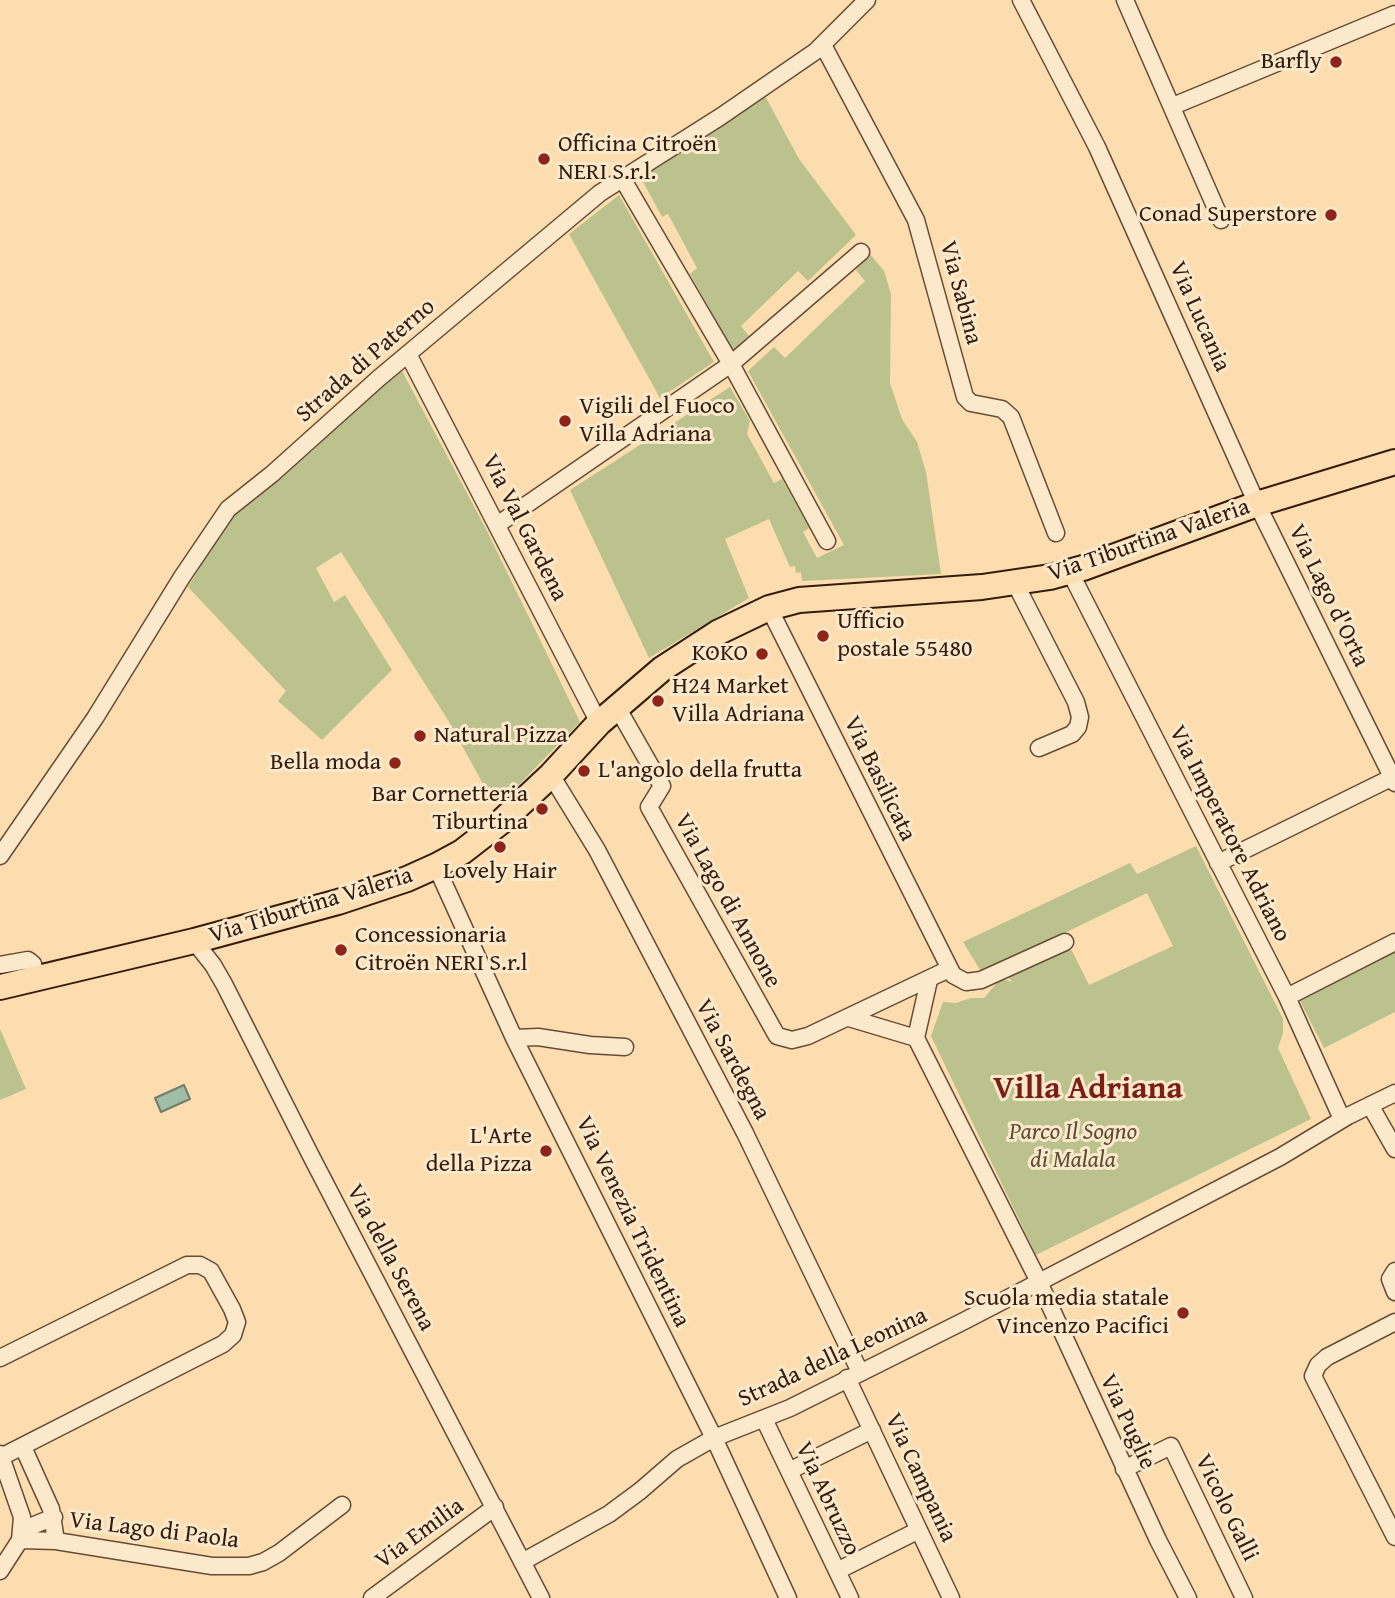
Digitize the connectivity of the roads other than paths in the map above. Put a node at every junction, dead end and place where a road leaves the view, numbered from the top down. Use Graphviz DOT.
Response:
graph roads {
  1 [pos="867,0"];
  2 [pos="1021,0"];
  3 [pos="1125,0"];
  4 [pos="1395,14"];
  5 [pos="823,45"];
  6 [pos="1173,106"];
  7 [pos="622,178"];
  8 [pos="1221,220"];
  9 [pos="861,252"];
  10 [pos="408,354"];
  11 [pos="731,364"];
  12 [pos="1395,462"];
  13 [pos="1257,503"];
  14 [pos="497,525"];
  15 [pos="1056,534"];
  16 [pos="827,541"];
  17 [pos="1070,572"];
  18 [pos="1015,583"];
  19 [pos="769,608"];
  20 [pos="608,715"];
  21 [pos="1039,748"];
  22 [pos="551,775"];
  23 [pos="1394,779"];
  24 [pos="0,856"];
  25 [pos="1218,863"];
  26 [pos="436,866"];
  27 [pos="194,941"];
  28 [pos="1065,942"];
  29 [pos="1395,942"];
  30 [pos="0,965"];
  31 [pos="949,969"];
  32 [pos="36,978"];
  33 [pos="929,980"];
  34 [pos="0,987"];
  35 [pos="1287,997"];
  36 [pos="849,1018"];
  37 [pos="514,1038"];
  38 [pos="916,1038"];
  39 [pos="625,1047"];
  40 [pos="1395,1093"];
  41 [pos="1370,1105"];
  42 [pos="1342,1119"];
  43 [pos="1395,1150"];
  44 [pos="1395,1270"];
  45 [pos="1038,1282"];
  46 [pos="1395,1292"];
  47 [pos="1395,1322"];
  48 [pos="0,1358"];
  49 [pos="854,1375"];
  50 [pos="764,1419"];
  51 [pos="872,1430"];
  52 [pos="714,1438"];
  53 [pos="23,1447"];
  54 [pos="1,1456"];
  55 [pos="1124,1469"];
  56 [pos="789,1471"];
  57 [pos="342,1505"];
  58 [pos="495,1507"];
  59 [pos="54,1517"];
  60 [pos="919,1530"];
  61 [pos="21,1535"];
  62 [pos="1395,1537"];
  63 [pos="56,1541"];
  64 [pos="522,1562"];
  65 [pos="0,1571"];
  66 [pos="837,1571"];
  67 [pos="537,1596"];
  68 [pos="372,1598"];
  69 [pos="789,1598"];
  70 [pos="850,1598"];
  71 [pos="951,1598"];
  72 [pos="1188,1598"];
  73 [pos="1244,1598"];
  1 -- 5 [label="street, Strada di Paterno"];
  2 -- 13 [label="street, Via Lucania"];
  3 -- 6 [label="street"];
  4 -- 6 [label="street"];
  5 -- 7 [label="street, Strada di Paterno"];
  5 -- 15 [label="street, Via Sabina"];
  6 -- 8 [label="street"];
  7 -- 10 [label="street, Strada di Paterno"];
  7 -- 11 [label="street"];
  9 -- 11 [label="street"];
  10 -- 14 [label="street, Via Val Gardena"];
  10 -- 24 [label="street, Strada di Paterno"];
  11 -- 14 [label="street"];
  11 -- 16 [label="street"];
  12 -- 13 [label="main road, Via Tiburtina Valeria"];
  13 -- 17 [label="main road, Via Tiburtina Valeria"];
  13 -- 23 [label="street, Via Lago d'Orta"];
  14 -- 20 [label="street, Via Val Gardena"];
  17 -- 18 [label="main road, Via Tiburtina Valeria"];
  17 -- 25 [label="street, Via Imperatore Adriano"];
  18 -- 19 [label="main road, Via Tiburtina Valeria"];
  18 -- 21 [label="street"];
  19 -- 20 [label="main road, Via Tiburtina Valeria"];
  19 -- 31 [label="street, Via Basilicata"];
  20 -- 22 [label="main road, Via Tiburtina Valeria"];
  20 -- 36 [label="street, Via Lago di Annone"];
  22 -- 26 [label="main road, Via Tiburtina Valeria"];
  22 -- 49 [label="street, Via Sardegna"];
  23 -- 25 [label="street"];
  25 -- 35 [label="street, Via Imperatore Adriano"];
  26 -- 27 [label="main road, Via Tiburtina Valeria"];
  26 -- 37 [label="street, Via Venezia Tridentina"];
  27 -- 32 [label="main road, Via Tiburtina Valeria"];
  27 -- 58 [label="street, Via della Serena"];
  28 -- 31 [label="street"];
  29 -- 35 [label="street"];
  30 -- 32 [label="street"];
  31 -- 33 [label="street"];
  32 -- 34 [label="main road, Via Tiburtina Valeria"];
  33 -- 36 [label="street"];
  33 -- 38 [label="street"];
  35 -- 42 [label="street, Via Imperatore Adriano"];
  36 -- 38 [label="street"];
  37 -- 39 [label="street"];
  37 -- 52 [label="street, Via Venezia Tridentina"];
  38 -- 45 [label="street, Via Puglie"];
  40 -- 41 [label="street, Strada della Leonina"];
  41 -- 42 [label="street, Strada della Leonina"];
  41 -- 43 [label="street"];
  42 -- 45 [label="street, Strada della Leonina"];
  44 -- 46 [label="street"];
  45 -- 49 [label="street, Strada della Leonina"];
  45 -- 55 [label="street, Via Puglie"];
  47 -- 62 [label="street"];
  48 -- 53 [label="street"];
  49 -- 50 [label="street, Strada della Leonina"];
  49 -- 51 [label="street, Via Campania"];
  50 -- 52 [label="street, Strada della Leonina"];
  50 -- 56 [label="street, Via Abruzzo"];
  51 -- 56 [label="street"];
  51 -- 60 [label="street, Via Campania"];
  52 -- 64 [label="street, Strada della Leonina"];
  52 -- 69 [label="street, Via Venezia Tridentina"];
  53 -- 54 [label="street"];
  53 -- 59 [label="street"];
  54 -- 61 [label="street"];
  55 -- 72 [label="street, Via Puglie"];
  55 -- 73 [label="street, Vicolo Galli"];
  56 -- 66 [label="street, Via Abruzzo"];
  57 -- 63 [label="street, Via Lago di Paola"];
  58 -- 64 [label="street, Via della Serena"];
  58 -- 68 [label="street, Via Emilia"];
  59 -- 61 [label="street"];
  59 -- 63 [label="street"];
  60 -- 66 [label="street"];
  60 -- 71 [label="street, Via Campania"];
  61 -- 63 [label="street, Via Lago di Paola"];
  61 -- 65 [label="street"];
  64 -- 67 [label="street, Via della Serena"];
  66 -- 70 [label="street, Via Abruzzo"];
}
